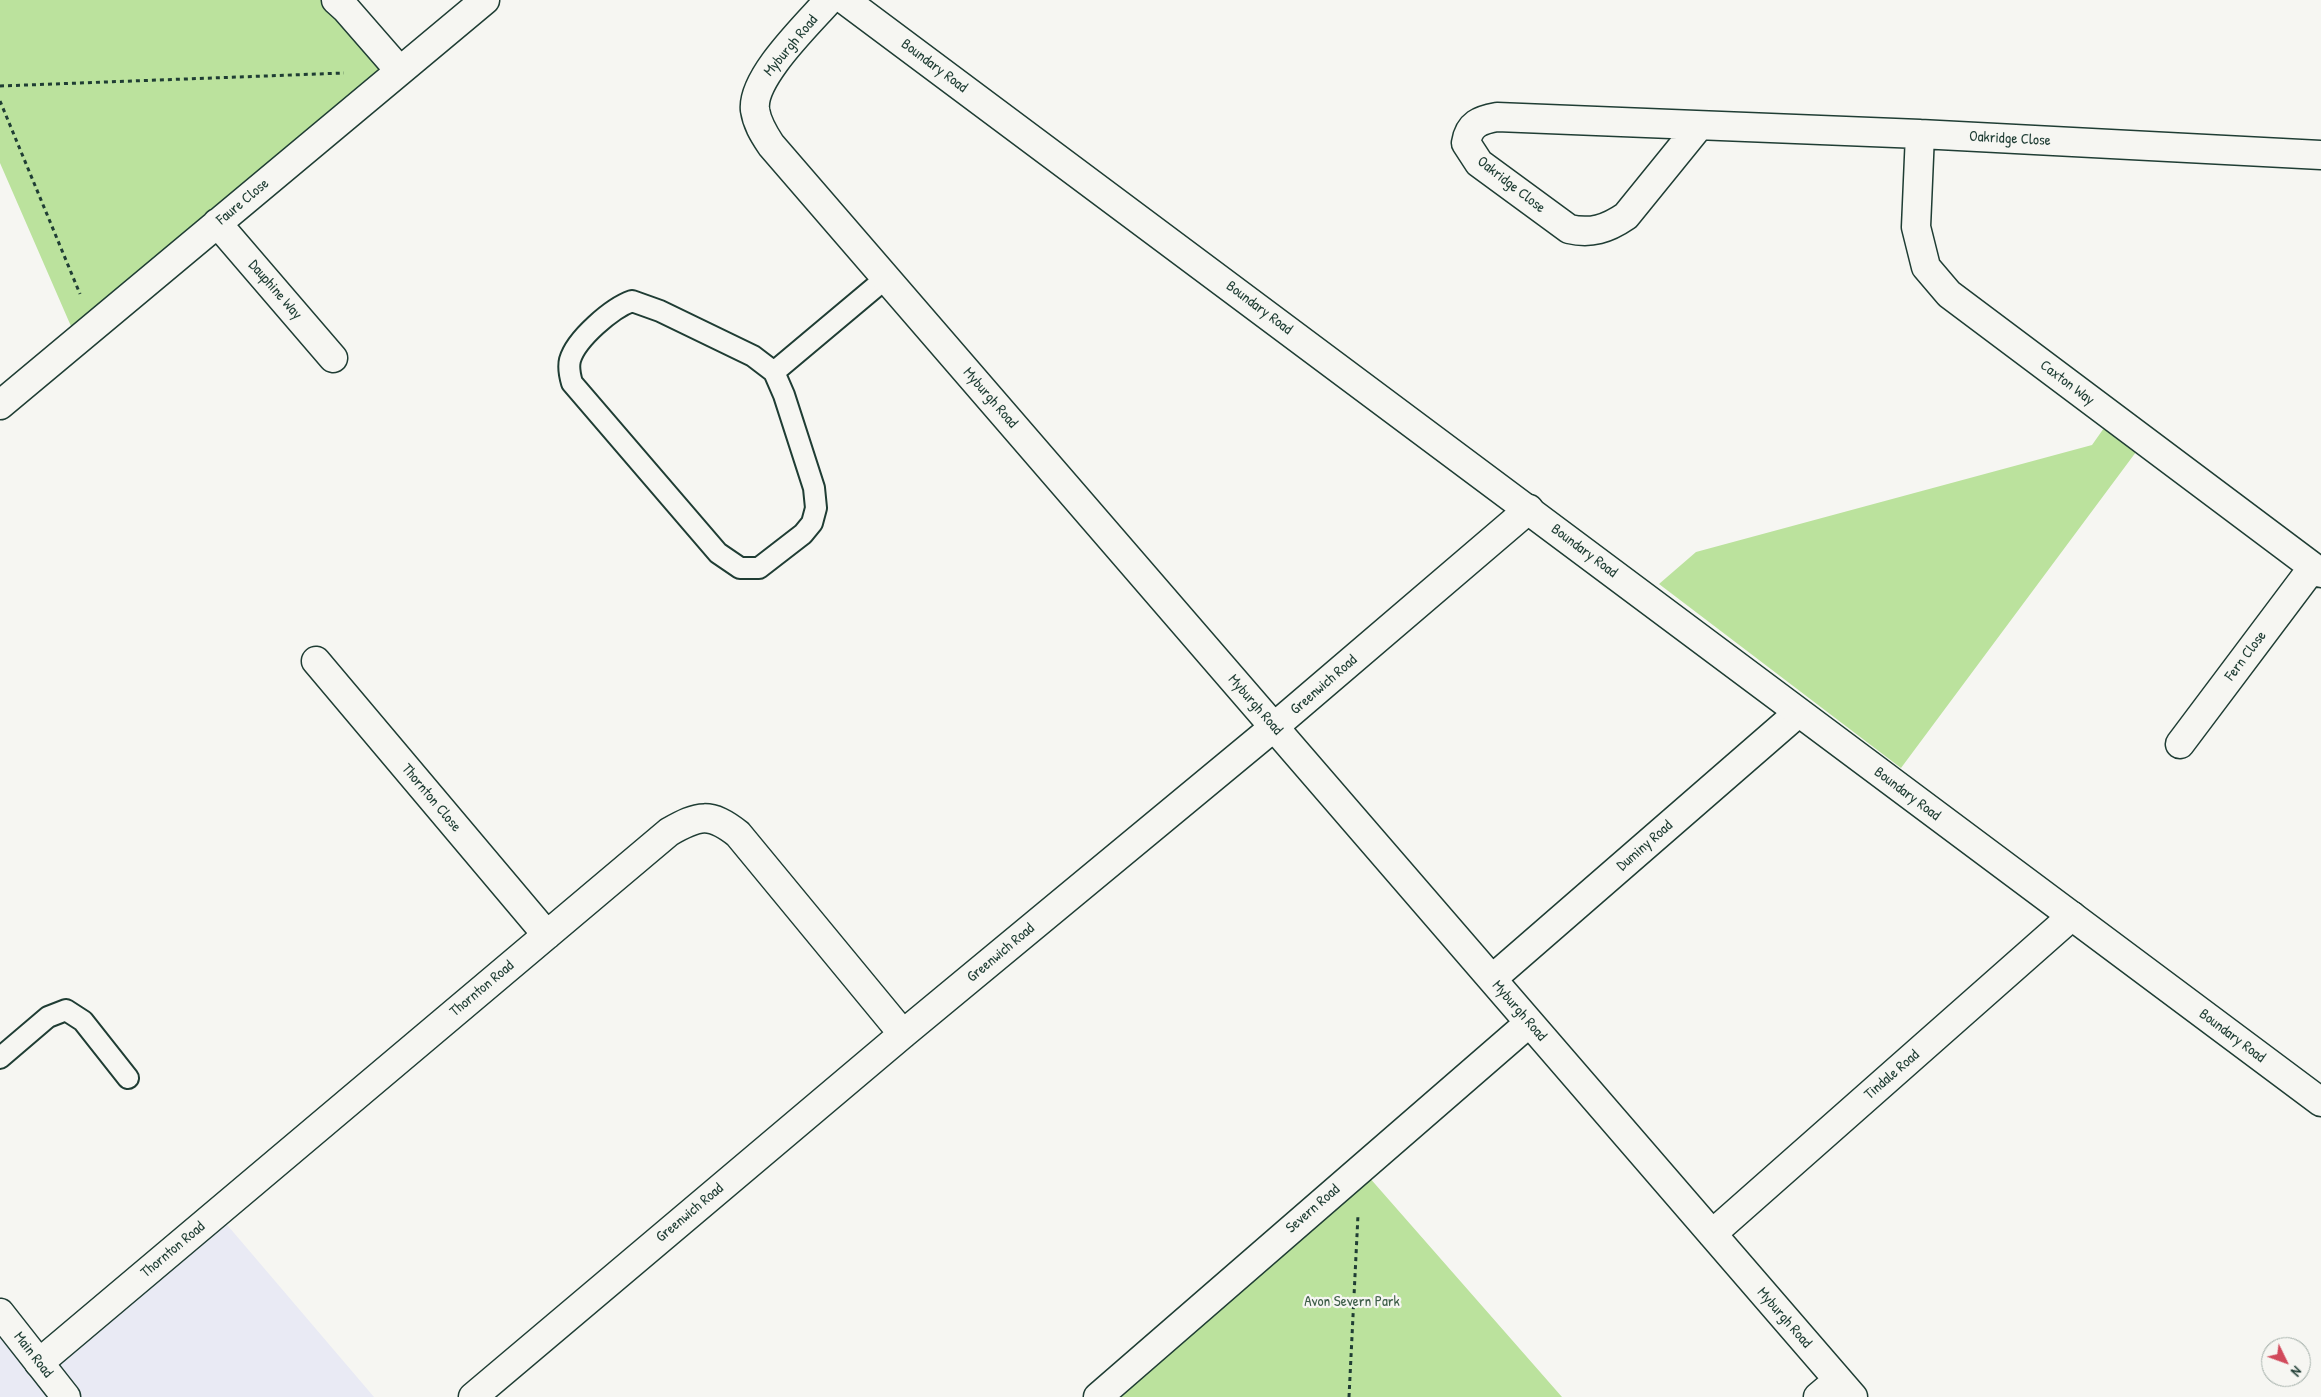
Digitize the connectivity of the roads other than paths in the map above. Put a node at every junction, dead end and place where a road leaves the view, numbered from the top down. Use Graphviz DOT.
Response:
graph roads {
  1 [pos="336,0"];
  2 [pos="486,0"];
  3 [pos="829,0"];
  4 [pos="845,0"];
  5 [pos="400,71"];
  6 [pos="1699,126"];
  7 [pos="1920,134"];
  8 [pos="2321,156"];
  9 [pos="218,223"];
  10 [pos="886,278"];
  11 [pos="333,358"];
  12 [pos="774,372"];
  13 [pos="0,405"];
  14 [pos="1529,509"];
  15 [pos="2317,570"];
  16 [pos="316,660"];
  17 [pos="1798,713"];
  18 [pos="1274,727"];
  19 [pos="2180,744"];
  20 [pos="2072,916"];
  21 [pos="547,935"];
  22 [pos="1492,980"];
  23 [pos="1529,1022"];
  24 [pos="903,1034"];
  25 [pos="0,1058"];
  26 [pos="128,1078"];
  27 [pos="2321,1102"];
  28 [pos="1712,1234"];
  29 [pos="0,1313"];
  30 [pos="39,1363"];
  31 [pos="1836,1391"];
  32 [pos="66,1397"];
  33 [pos="473,1397"];
  34 [pos="1098,1397"];
  1 -- 5 [label="street"];
  2 -- 5 [label="street, Faure Close"];
  3 -- 10 [label="street, Myburgh Road"];
  4 -- 14 [label="street, Boundary Road"];
  5 -- 9 [label="street, Faure Close"];
  6 -- 6 [label="street, Oakridge Close"];
  6 -- 7 [label="street, Oakridge Close"];
  7 -- 8 [label="street, Oakridge Close"];
  7 -- 15 [label="street, Caxton Way"];
  9 -- 11 [label="street, Dauphine Way"];
  9 -- 13 [label="street, Faure Close"];
  10 -- 12 [label="lane"];
  10 -- 18 [label="street, Myburgh Road"];
  12 -- 12 [label="lane"];
  14 -- 17 [label="street, Boundary Road"];
  14 -- 18 [label="street, Greenwich Road"];
  15 -- 19 [label="street, Fern Close"];
  16 -- 21 [label="street, Thornton Close"];
  17 -- 20 [label="street, Boundary Road"];
  17 -- 22 [label="street, Duminy Road"];
  18 -- 22 [label="street, Myburgh Road"];
  18 -- 24 [label="street, Greenwich Road"];
  20 -- 27 [label="street, Boundary Road"];
  20 -- 28 [label="street, Tindale Road"];
  21 -- 24 [label="street, Thornton Road"];
  21 -- 30 [label="street, Thornton Road"];
  22 -- 23 [label="street, Myburgh Road"];
  23 -- 28 [label="street, Myburgh Road"];
  23 -- 34 [label="street, Severn Road"];
  24 -- 33 [label="street, Greenwich Road"];
  25 -- 26 [label="lane"];
  28 -- 31 [label="street, Myburgh Road"];
  29 -- 30 [label="street, Main Road"];
  30 -- 32 [label="street, Main Road"];
}
